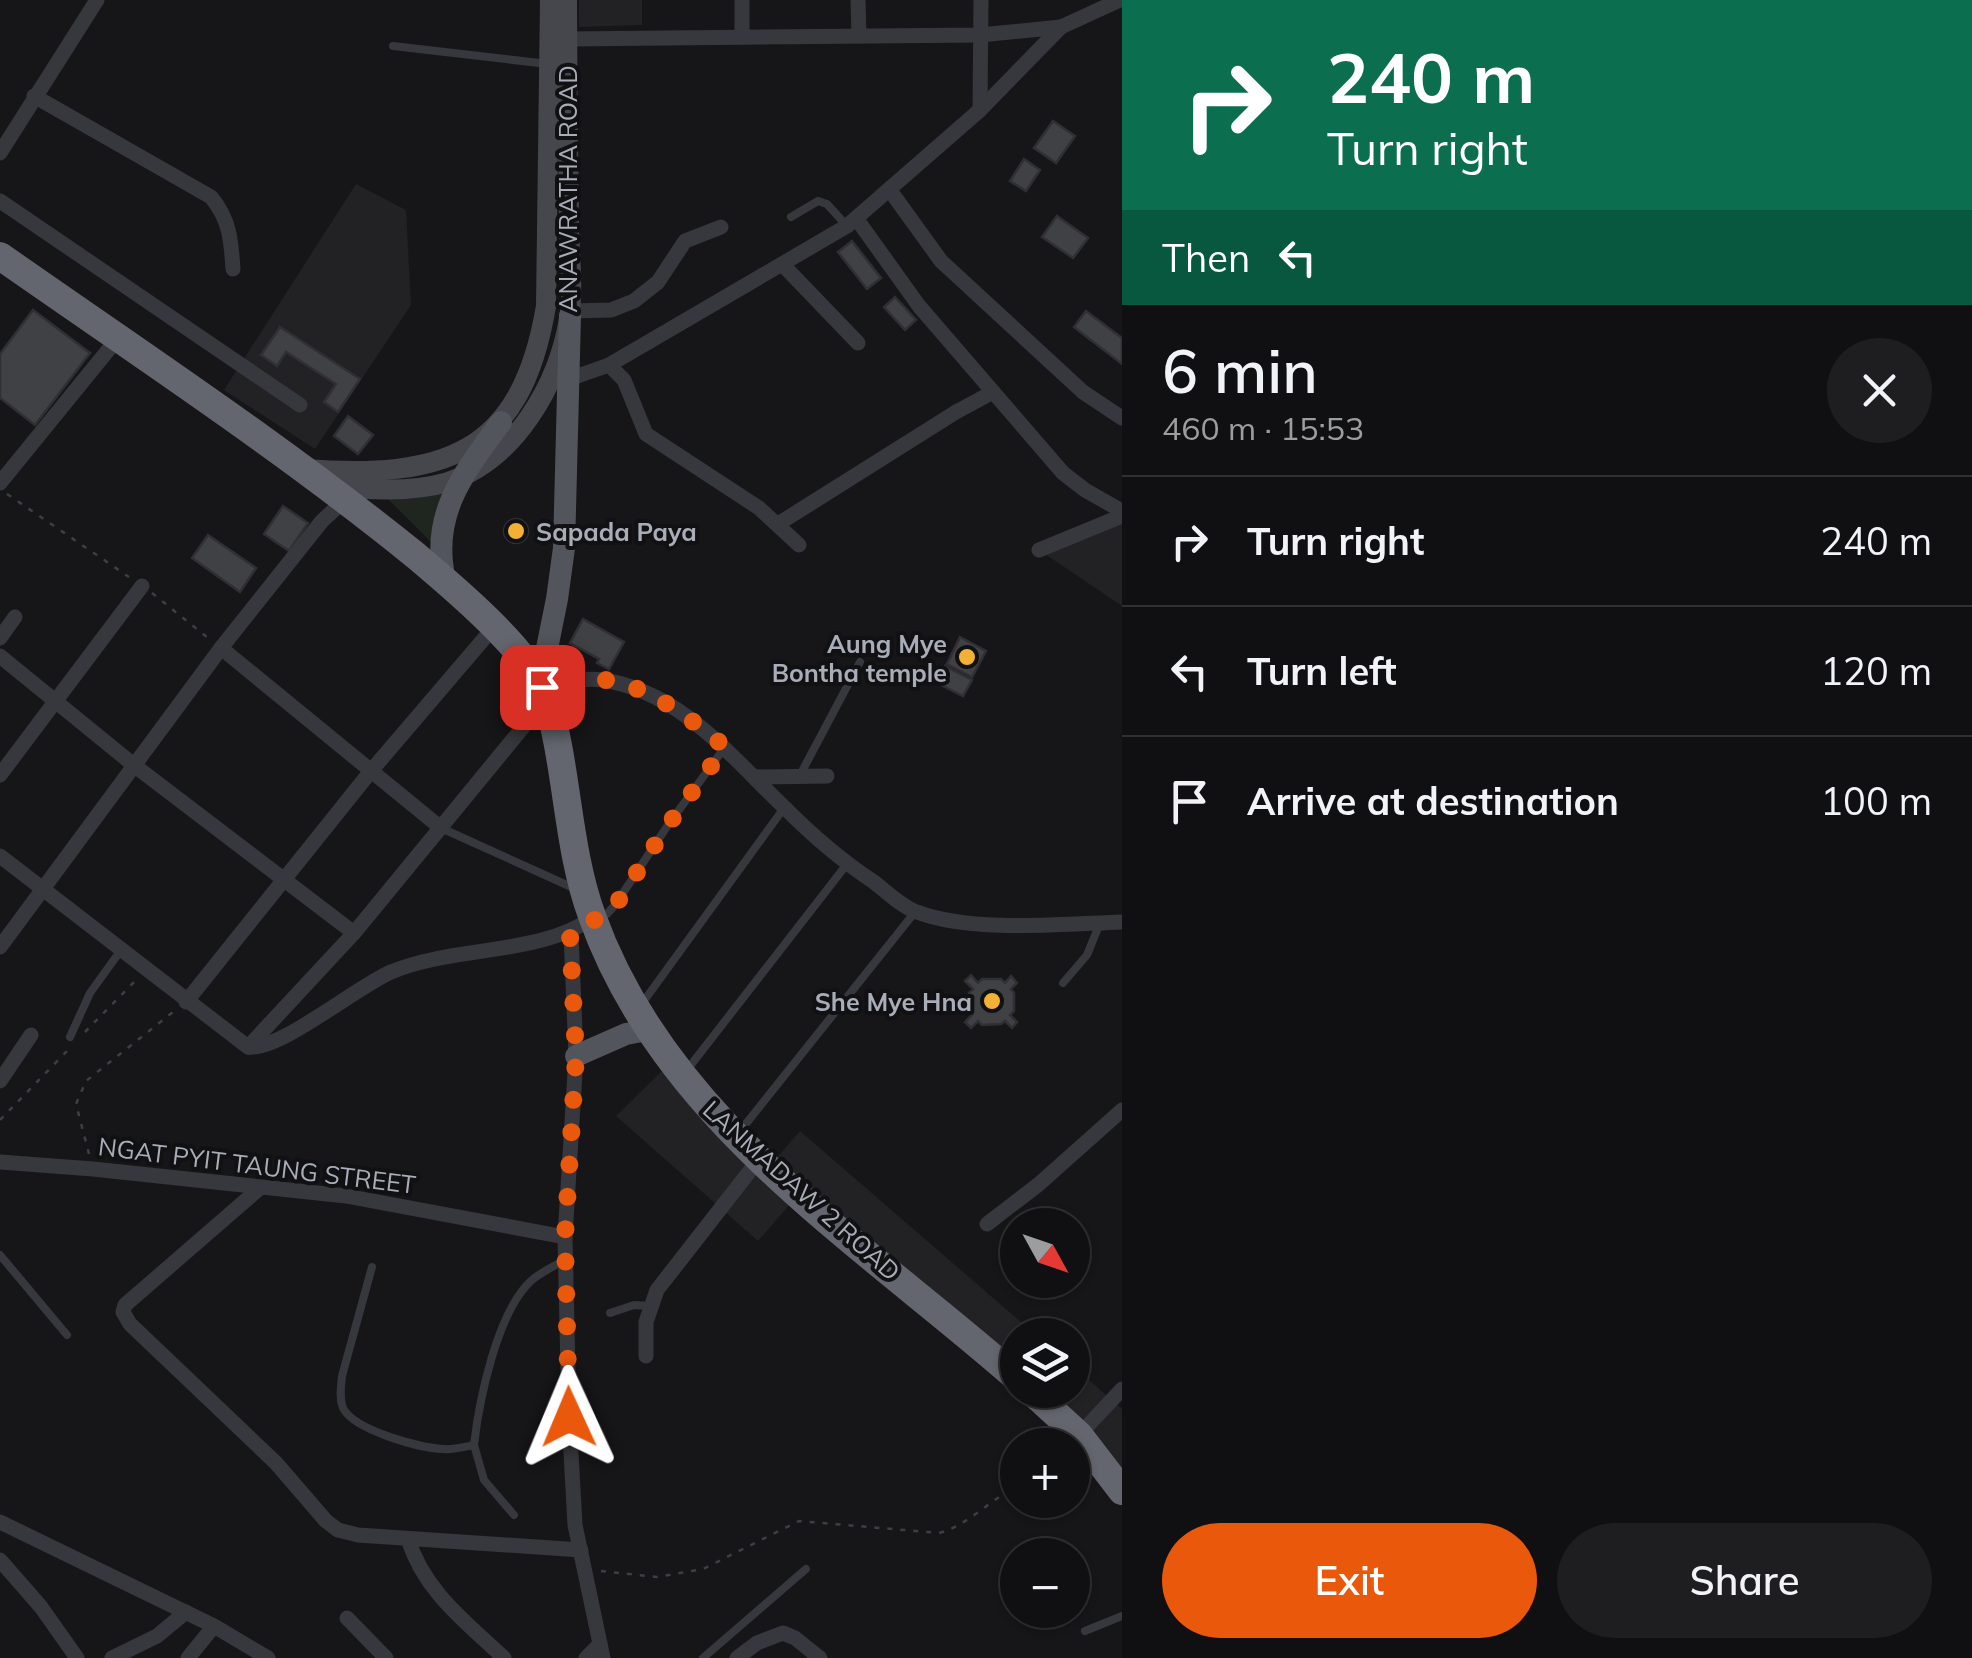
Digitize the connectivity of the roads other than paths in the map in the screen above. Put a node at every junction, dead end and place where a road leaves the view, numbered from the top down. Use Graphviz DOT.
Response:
graph roads {
  1 [pos="97,0"];
  2 [pos="550,0"];
  3 [pos="567,0"];
  4 [pos="742,0"];
  5 [pos="858,0"];
  6 [pos="981,0"];
  7 [pos="1120,0"];
  8 [pos="1103,4"];
  9 [pos="1061,27"];
  10 [pos="980,35"];
  11 [pos="859,36"];
  12 [pos="742,37"];
  13 [pos="567,38"];
  14 [pos="394,46"];
  15 [pos="558,66"];
  16 [pos="34,96"];
  17 [pos="980,110"];
  18 [pos="0,153"];
  19 [pos="890,189"];
  20 [pos="0,201"];
  21 [pos="791,217"];
  22 [pos="852,222"];
  23 [pos="722,227"];
  24 [pos="0,234"];
  25 [pos="0,256"];
  26 [pos="784,264"];
  27 [pos="233,269"];
  28 [pos="570,313"];
  29 [pos="118,338"];
  30 [pos="858,343"];
  31 [pos="609,365"];
  32 [pos="569,379"];
  33 [pos="993,392"];
  34 [pos="300,405"];
  35 [pos="1122,418"];
  36 [pos="501,422"];
  37 [pos="462,476"];
  38 [pos="334,482"];
  39 [pos="0,487"];
  40 [pos="1122,514"];
  41 [pos="778,524"];
  42 [pos="799,545"];
  43 [pos="1040,550"];
  44 [pos="451,581"];
  45 [pos="142,586"];
  46 [pos="16,616"];
  47 [pos="494,627"];
  48 [pos="0,638"];
  49 [pos="222,648"];
  50 [pos="0,656"];
  51 [pos="860,662"];
  52 [pos="543,689"];
  53 [pos="56,701"];
  54 [pos="725,747"];
  55 [pos="134,766"];
  56 [pos="371,771"];
  57 [pos="0,776"];
  58 [pos="755,776"];
  59 [pos="827,776"];
  60 [pos="798,778"];
  61 [pos="784,808"];
  62 [pos="441,828"];
  63 [pos="0,856"];
  64 [pos="847,864"];
  65 [pos="283,881"];
  66 [pos="44,888"];
  67 [pos="916,912"];
  68 [pos="582,915"];
  69 [pos="1122,922"];
  70 [pos="1100,923"];
  71 [pos="354,932"];
  72 [pos="0,947"];
  73 [pos="121,950"];
  74 [pos="1062,983"];
  75 [pos="186,1002"];
  76 [pos="641,1021"];
  77 [pos="31,1035"];
  78 [pos="70,1037"];
  79 [pos="248,1047"];
  80 [pos="576,1056"];
  81 [pos="681,1077"];
  82 [pos="0,1080"];
  83 [pos="1122,1110"];
  84 [pos="735,1137"];
  85 [pos="760,1158"];
  86 [pos="0,1162"];
  87 [pos="261,1187"];
  88 [pos="987,1224"];
  89 [pos="565,1237"];
  90 [pos="0,1255"];
  91 [pos="566,1259"];
  92 [pos="372,1267"];
  93 [pos="650,1306"];
  94 [pos="610,1312"];
  95 [pos="67,1335"];
  96 [pos="646,1356"];
  97 [pos="1000,1364"];
  98 [pos="1122,1389"];
  99 [pos="1050,1408"];
  100 [pos="1072,1428"];
  101 [pos="1085,1428"];
  102 [pos="474,1446"];
  103 [pos="1090,1449"];
  104 [pos="1122,1491"];
  105 [pos="514,1515"];
  106 [pos="0,1522"];
  107 [pos="408,1539"];
  108 [pos="580,1550"];
  109 [pos="0,1560"];
  110 [pos="806,1569"];
  111 [pos="186,1612"];
  112 [pos="1122,1616"];
  113 [pos="348,1618"];
  114 [pos="214,1626"];
  115 [pos="1086,1632"];
  116 [pos="602,1651"];
  117 [pos="76,1658"];
  118 [pos="112,1658"];
  119 [pos="188,1658"];
  120 [pos="268,1658"];
  121 [pos="386,1658"];
  122 [pos="504,1658"];
  123 [pos="586,1658"];
  124 [pos="703,1658"];
  125 [pos="737,1658"];
  126 [pos="820,1658"];
  1 -- 16 [label="street"];
  2 -- 15 [label="main road, ANAWRATHA ROAD"];
  3 -- 13 [label="main road, ANAWRATHA ROAD"];
  4 -- 12 [label="street"];
  5 -- 11 [label="street"];
  6 -- 10 [label="street"];
  7 -- 8 [label="street"];
  8 -- 9 [label="street"];
  9 -- 10 [label="street"];
  9 -- 17 [label="street"];
  10 -- 11 [label="street"];
  10 -- 17 [label="street"];
  11 -- 12 [label="street"];
  12 -- 13 [label="street"];
  13 -- 15 [label="main road, ANAWRATHA ROAD"];
  14 -- 15 [label="lane"];
  15 -- 28 [label="main road, ANAWRATHA ROAD"];
  15 -- 36 [label="main road, ANAWRATHA ROAD"];
  16 -- 18 [label="street"];
  16 -- 27 [label="street"];
  17 -- 19 [label="street"];
  19 -- 22 [label="street"];
  19 -- 35 [label="street"];
  20 -- 34 [label="street"];
  21 -- 22 [label="lane"];
  22 -- 26 [label="street"];
  22 -- 33 [label="street"];
  23 -- 28 [label="street"];
  24 -- 38 [label="highway"];
  25 -- 29 [label="highway"];
  26 -- 30 [label="street"];
  26 -- 31 [label="street"];
  28 -- 32 [label="main road"];
  28 -- 37 [label="main road, ANAWRATHA ROAD"];
  29 -- 38 [label="highway"];
  29 -- 39 [label="street"];
  31 -- 32 [label="street"];
  31 -- 41 [label="street"];
  32 -- 52 [label="main road"];
  33 -- 40 [label="street"];
  33 -- 41 [label="street"];
  36 -- 37 [label="main road"];
  36 -- 38 [label="main road, ANAWRATHA ROAD"];
  37 -- 38 [label="main road, ANAWRATHA ROAD"];
  37 -- 44 [label="main road"];
  38 -- 44 [label="highway"];
  38 -- 49 [label="street"];
  40 -- 43 [label="street"];
  41 -- 42 [label="street"];
  44 -- 47 [label="highway"];
  45 -- 53 [label="street"];
  46 -- 48 [label="street"];
  47 -- 52 [label="highway"];
  47 -- 56 [label="street"];
  49 -- 55 [label="street"];
  49 -- 56 [label="street"];
  50 -- 53 [label="street"];
  51 -- 60 [label="lane"];
  52 -- 54 [label="street"];
  52 -- 62 [label="street"];
  52 -- 68 [label="highway, LANMADAW 2 ROAD"];
  53 -- 55 [label="street"];
  53 -- 57 [label="street"];
  54 -- 58 [label="street"];
  54 -- 68 [label="lane"];
  55 -- 65 [label="street"];
  55 -- 66 [label="street"];
  56 -- 62 [label="street"];
  56 -- 65 [label="street"];
  58 -- 60 [label="street"];
  58 -- 61 [label="street"];
  59 -- 60 [label="street"];
  61 -- 64 [label="street"];
  61 -- 76 [label="lane"];
  62 -- 68 [label="lane"];
  62 -- 71 [label="street"];
  63 -- 66 [label="street"];
  64 -- 67 [label="street"];
  64 -- 81 [label="lane"];
  65 -- 71 [label="street"];
  65 -- 75 [label="street"];
  66 -- 72 [label="street"];
  66 -- 73 [label="street"];
  67 -- 70 [label="street"];
  67 -- 84 [label="lane"];
  68 -- 76 [label="highway, LANMADAW 2 ROAD"];
  68 -- 79 [label="street"];
  68 -- 80 [label="street"];
  69 -- 70 [label="street"];
  70 -- 74 [label="lane"];
  71 -- 79 [label="street"];
  73 -- 75 [label="street"];
  73 -- 78 [label="lane"];
  75 -- 79 [label="street"];
  76 -- 80 [label="main road"];
  76 -- 81 [label="highway, LANMADAW 2 ROAD"];
  77 -- 82 [label="street"];
  80 -- 89 [label="street"];
  81 -- 84 [label="highway, LANMADAW 2 ROAD"];
  83 -- 88 [label="street"];
  84 -- 85 [label="highway, LANMADAW 2 ROAD"];
  85 -- 93 [label="street"];
  85 -- 97 [label="highway, LANMADAW 2 ROAD"];
  86 -- 87 [label="street, NGAT PYIT TAUNG STREET"];
  87 -- 89 [label="street, NGAT PYIT TAUNG STREET"];
  87 -- 107 [label="street"];
  89 -- 91 [label="street"];
  90 -- 95 [label="lane"];
  91 -- 102 [label="lane"];
  91 -- 108 [label="street"];
  92 -- 102 [label="lane"];
  93 -- 94 [label="lane"];
  93 -- 96 [label="street"];
  98 -- 101 [label="street"];
  99 -- 100 [label="highway"];
  102 -- 105 [label="lane"];
  103 -- 104 [label="highway"];
  106 -- 111 [label="street"];
  107 -- 108 [label="street"];
  107 -- 122 [label="street"];
  108 -- 116 [label="street"];
  109 -- 117 [label="street"];
  110 -- 124 [label="lane"];
  111 -- 114 [label="street"];
  111 -- 118 [label="street"];
  112 -- 115 [label="lane"];
  113 -- 121 [label="street"];
  114 -- 119 [label="street"];
  114 -- 120 [label="street"];
  116 -- 123 [label="street"];
  125 -- 126 [label="street"];
}
